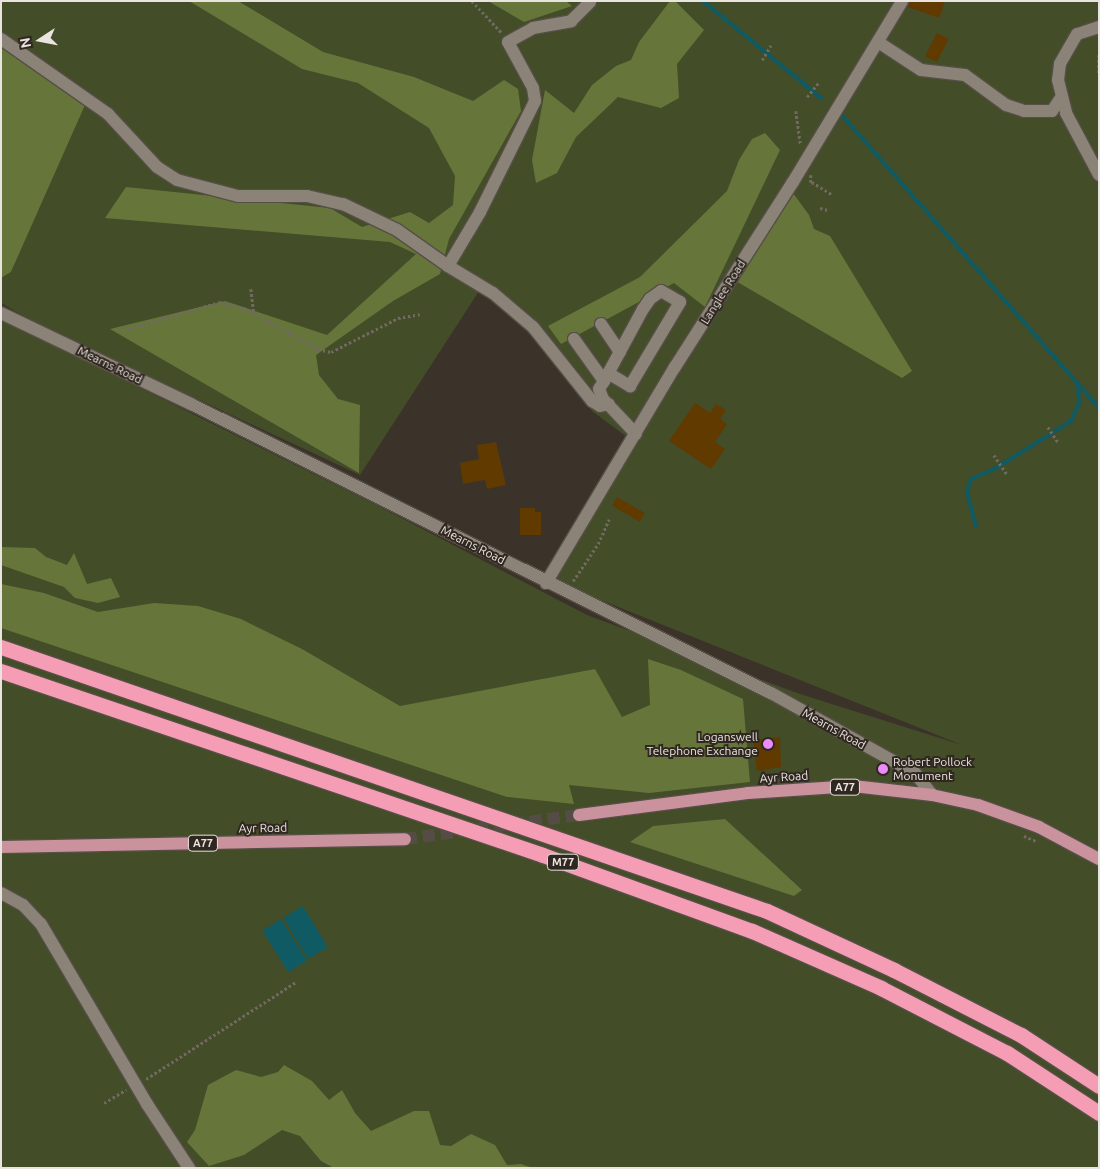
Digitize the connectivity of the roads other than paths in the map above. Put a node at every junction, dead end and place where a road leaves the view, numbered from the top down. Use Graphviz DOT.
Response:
graph roads {
  1 [pos="902,1"];
  2 [pos="590,2"];
  3 [pos="1099,27"];
  4 [pos="1,39"];
  5 [pos="878,42"];
  6 [pos="1060,99"];
  7 [pos="1099,175"];
  8 [pos="448,266"];
  9 [pos="628,311"];
  10 [pos="1,312"];
  11 [pos="636,322"];
  12 [pos="601,324"];
  13 [pos="574,339"];
  14 [pos="620,352"];
  15 [pos="606,377"];
  16 [pos="609,404"];
  17 [pos="636,434"];
  18 [pos="546,583"];
  19 [pos="1,647"];
  20 [pos="1,671"];
  21 [pos="932,795"];
  22 [pos="579,815"];
  23 [pos="405,839"];
  24 [pos="1,846"];
  25 [pos="1099,859"];
  26 [pos="1,892"];
  27 [pos="1099,1086"];
  28 [pos="1099,1113"];
  29 [pos="189,1168"];
  1 -- 5 [label="street, Langlee Road"];
  2 -- 8 [label="street"];
  3 -- 6 [label="street"];
  4 -- 8 [label="street"];
  5 -- 6 [label="street"];
  5 -- 17 [label="street, Langlee Road"];
  6 -- 7 [label="street"];
  8 -- 16 [label="street"];
  9 -- 11 [label="street"];
  10 -- 18 [label="street, Mearns Road"];
  11 -- 14 [label="street"];
  11 -- 15 [label="street"];
  12 -- 14 [label="street"];
  13 -- 15 [label="street"];
  14 -- 15 [label="street"];
  15 -- 16 [label="street"];
  16 -- 17 [label="street"];
  17 -- 18 [label="street, Langlee Road"];
  18 -- 21 [label="street, Mearns Road"];
  19 -- 27 [label="highway, M77"];
  20 -- 28 [label="highway, M77"];
  21 -- 22 [label="main road, Ayr Road / A77"];
  21 -- 25 [label="main road, Ayr Road / A77"];
  23 -- 24 [label="main road, Ayr Road / A77"];
  26 -- 29 [label="street"];
}
